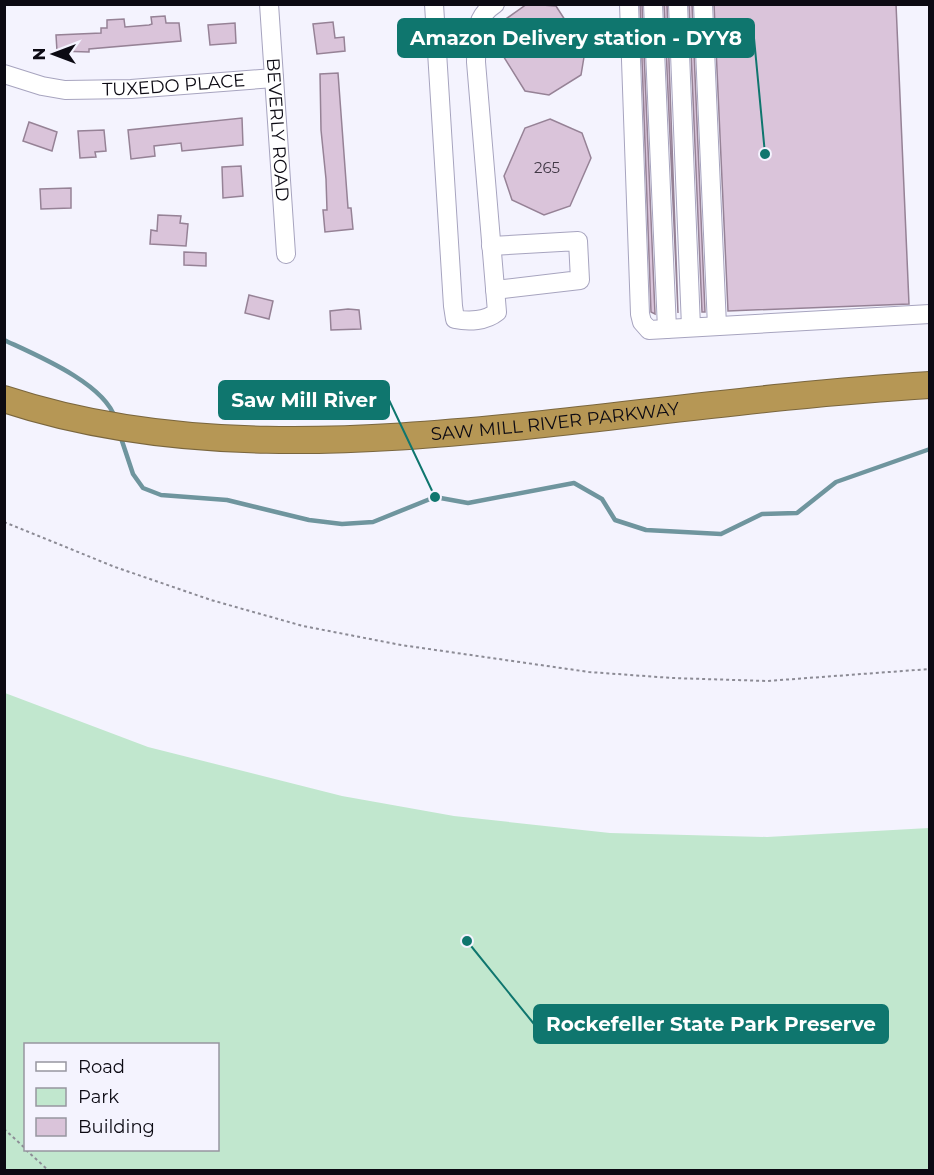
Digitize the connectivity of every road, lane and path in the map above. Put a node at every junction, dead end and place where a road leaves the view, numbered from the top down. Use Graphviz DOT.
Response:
graph roads {
  1 [pos="269,4"];
  2 [pos="434,4"];
  3 [pos="495,4"];
  4 [pos="629,4"];
  5 [pos="653,4"];
  6 [pos="678,4"];
  7 [pos="703,4"];
  8 [pos="4,74"];
  9 [pos="274,78"];
  10 [pos="491,246"];
  11 [pos="286,254"];
  12 [pos="495,290"];
  13 [pos="930,314"];
  14 [pos="717,326"];
  15 [pos="691,327"];
  16 [pos="658,329"];
  17 [pos="930,385"];
  18 [pos="4,399"];
  19 [pos="930,403"];
  20 [pos="4,417"];
  21 [pos="93,431"];
  22 [pos="136,438"];
  23 [pos="4,522"];
  24 [pos="930,669"];
  25 [pos="4,1130"];
  26 [pos="24,1147"];
  27 [pos="28,1151"];
  28 [pos="48,1170"];
  1 -- 9 [label="street, BEVERLY ROAD"];
  2 -- 12 [label="street"];
  3 -- 10 [label="street"];
  4 -- 16 [label="street"];
  5 -- 16 [label="street"];
  6 -- 15 [label="street"];
  7 -- 14 [label="street"];
  8 -- 9 [label="street, TUXEDO PLACE"];
  9 -- 11 [label="street, BEVERLY ROAD"];
  10 -- 12 [label="street"];
  10 -- 12 [label="street"];
  13 -- 14 [label="street"];
  14 -- 15 [label="street"];
  15 -- 16 [label="street"];
  17 -- 22 [label="highway, SAW MILL RIVER PARKWAY"];
  18 -- 21 [label="highway, SAW MILL RIVER PARKWAY"];
  19 -- 22 [label="highway, SAW MILL RIVER PARKWAY"];
  20 -- 21 [label="highway, SAW MILL RIVER PARKWAY"];
  21 -- 22 [label="highway, SAW MILL RIVER PARKWAY"];
  23 -- 24 [label="path"];
  25 -- 26 [label="path"];
  27 -- 28 [label="path"];
}
